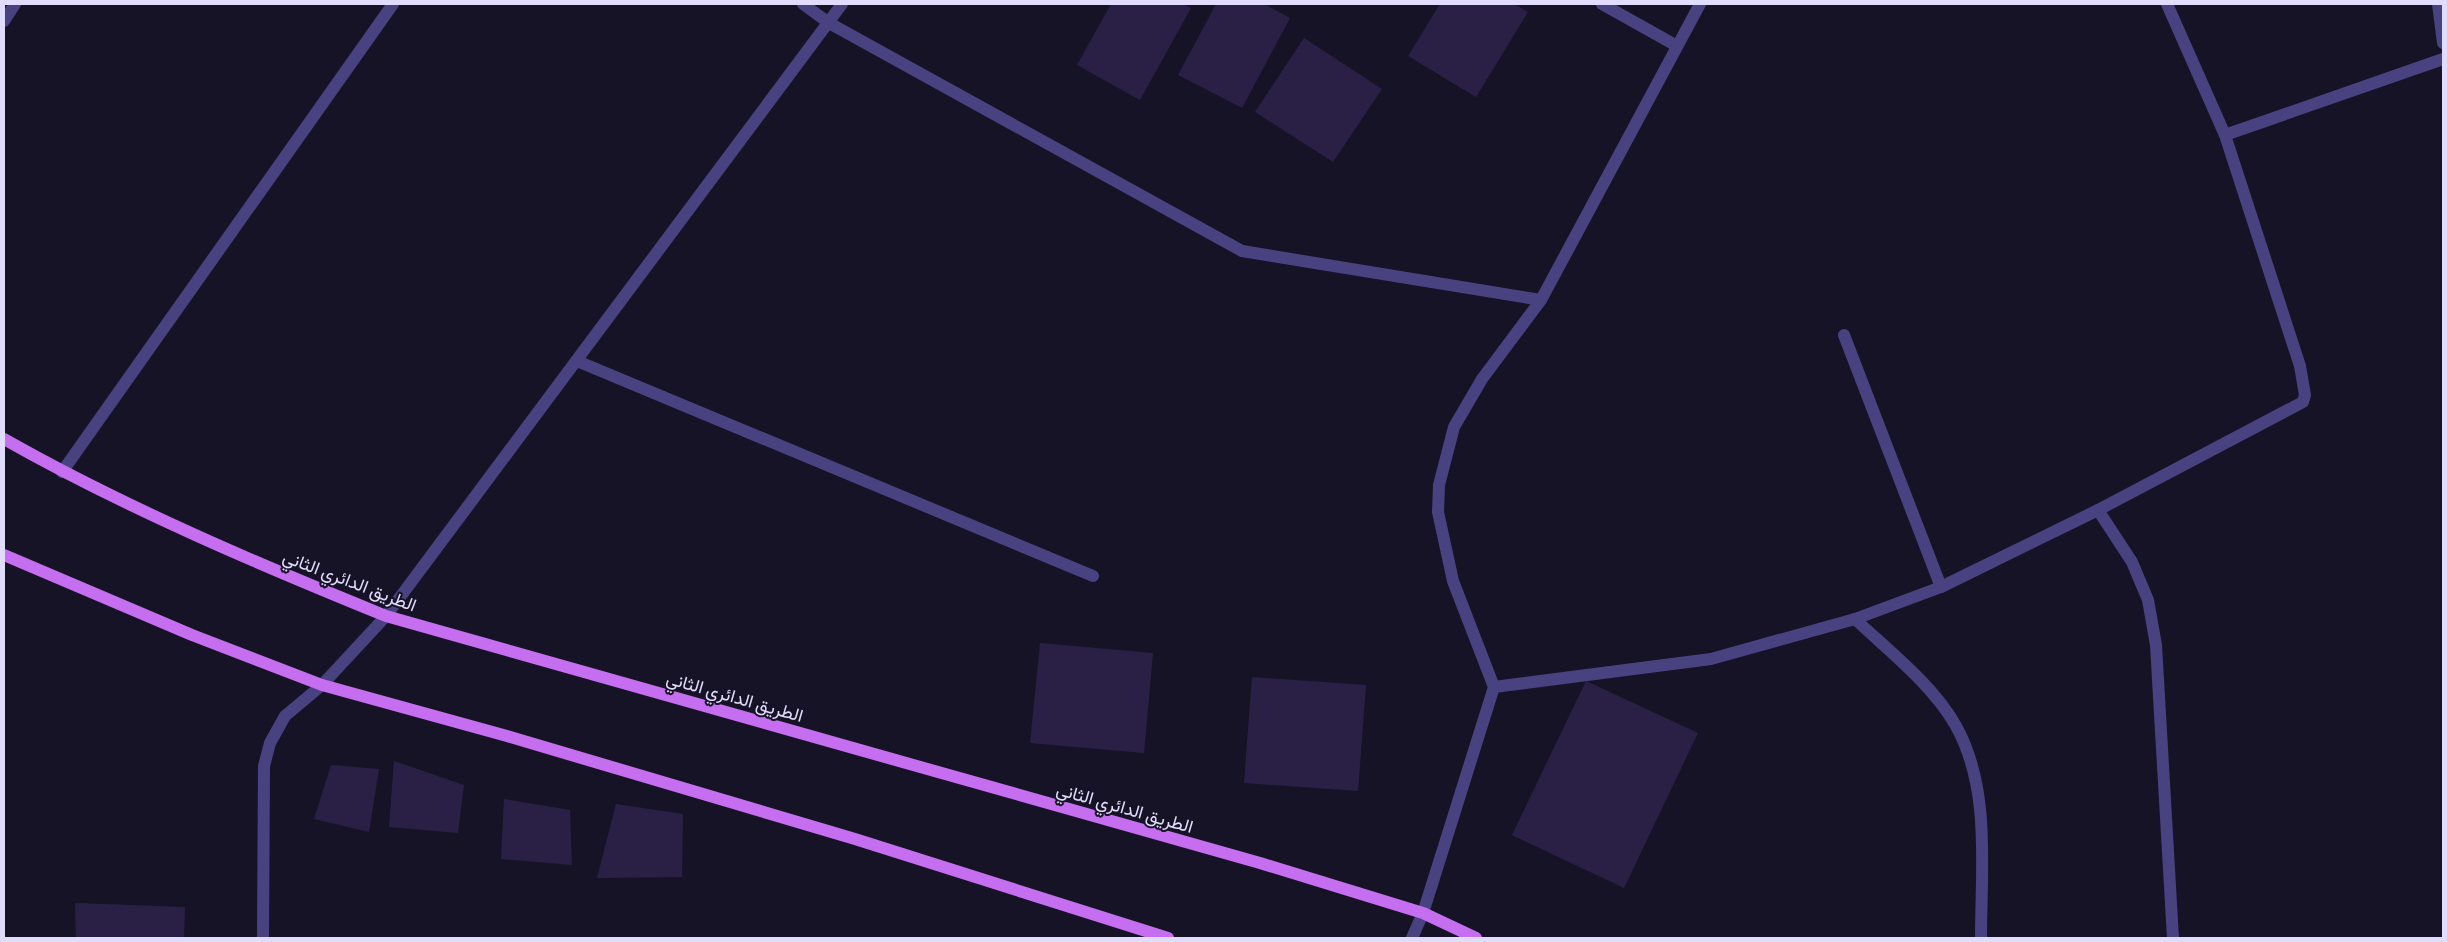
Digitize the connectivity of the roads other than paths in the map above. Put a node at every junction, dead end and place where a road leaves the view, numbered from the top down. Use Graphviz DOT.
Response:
graph roads {
  1 [pos="15,4"];
  2 [pos="394,4"];
  3 [pos="803,4"];
  4 [pos="842,4"];
  5 [pos="1602,4"];
  6 [pos="1700,4"];
  7 [pos="2167,4"];
  8 [pos="2438,4"];
  9 [pos="4,21"];
  10 [pos="829,23"];
  11 [pos="2443,43"];
  12 [pos="1677,46"];
  13 [pos="2443,59"];
  14 [pos="2225,135"];
  15 [pos="1541,300"];
  16 [pos="1844,335"];
  17 [pos="577,361"];
  18 [pos="4,439"];
  19 [pos="62,472"];
  20 [pos="2098,510"];
  21 [pos="4,555"];
  22 [pos="1093,576"];
  23 [pos="1941,587"];
  24 [pos="386,616"];
  25 [pos="1855,619"];
  26 [pos="322,685"];
  27 [pos="1494,687"];
  28 [pos="1423,913"];
  29 [pos="263,938"];
  30 [pos="1168,938"];
  31 [pos="1412,938"];
  32 [pos="1476,938"];
  33 [pos="1981,938"];
  34 [pos="2173,938"];
  1 -- 9 [label="street"];
  2 -- 19 [label="street"];
  3 -- 10 [label="street"];
  4 -- 10 [label="street"];
  5 -- 12 [label="street"];
  6 -- 12 [label="street"];
  7 -- 14 [label="street"];
  8 -- 11 [label="street"];
  10 -- 15 [label="street"];
  10 -- 17 [label="street"];
  12 -- 15 [label="street"];
  13 -- 14 [label="street"];
  14 -- 20 [label="street"];
  15 -- 27 [label="street"];
  16 -- 23 [label="street"];
  17 -- 22 [label="street"];
  17 -- 24 [label="street"];
  18 -- 19 [label="main road, الطريق الدائري الثاني"];
  19 -- 24 [label="main road, الطريق الدائري الثاني"];
  20 -- 23 [label="street"];
  20 -- 34 [label="street"];
  21 -- 26 [label="main road"];
  23 -- 25 [label="street"];
  24 -- 26 [label="street"];
  24 -- 28 [label="main road, الطريق الدائري الثاني"];
  25 -- 27 [label="street"];
  25 -- 33 [label="street"];
  26 -- 29 [label="street"];
  26 -- 30 [label="main road"];
  27 -- 28 [label="street"];
  28 -- 31 [label="street"];
  28 -- 32 [label="main road, الطريق الدائري الثاني"];
}
